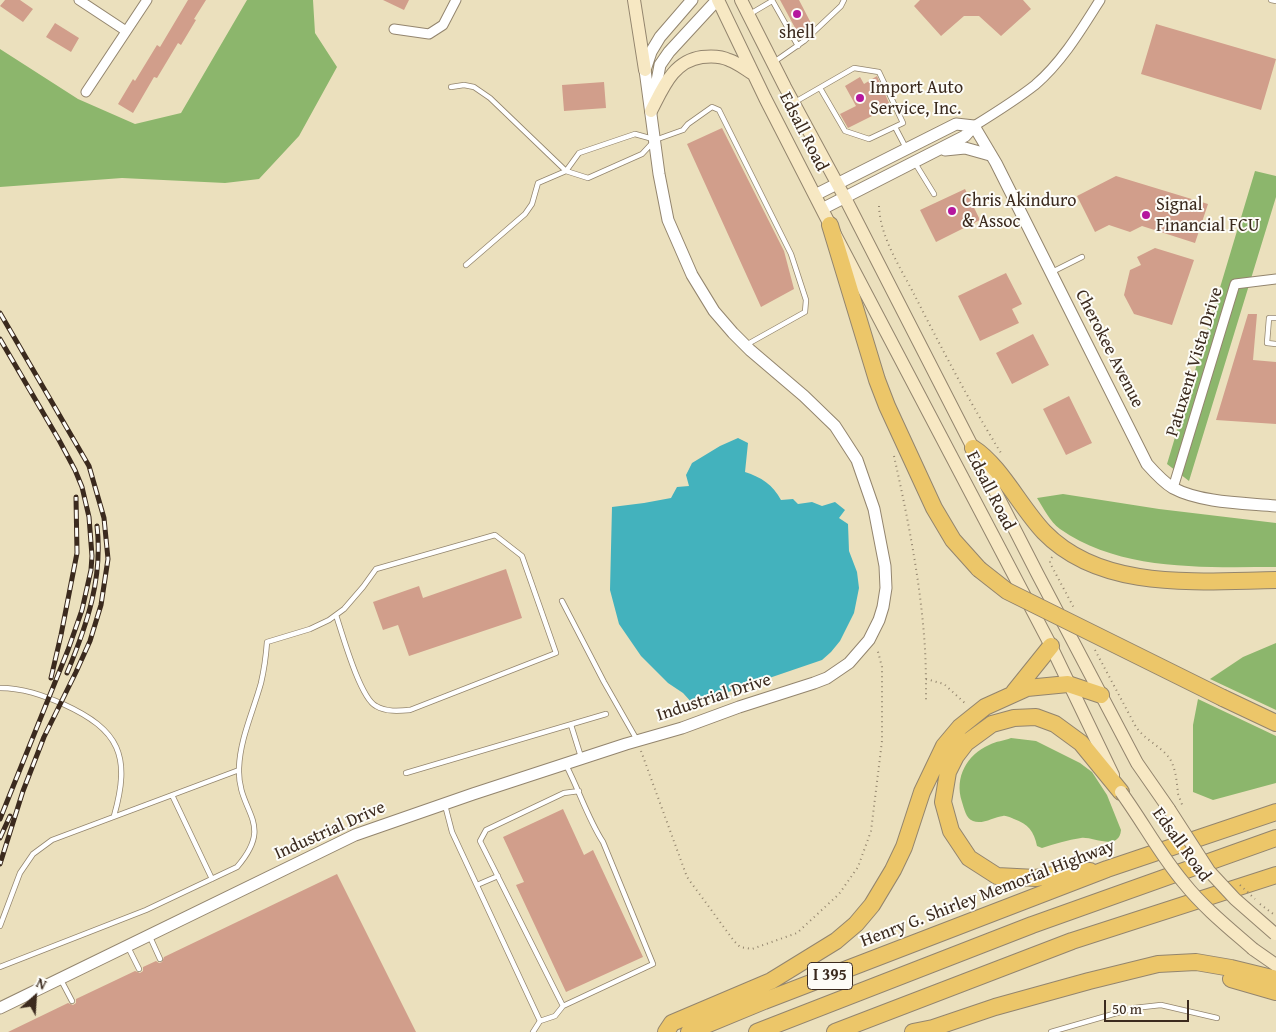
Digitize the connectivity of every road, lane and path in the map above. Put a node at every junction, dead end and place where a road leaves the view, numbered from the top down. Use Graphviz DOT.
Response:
graph roads {
  1 [pos="79,0"];
  2 [pos="147,0"];
  3 [pos="456,0"];
  4 [pos="634,0"];
  5 [pos="692,0"];
  6 [pos="717,0"];
  7 [pos="742,0"];
  8 [pos="772,0"];
  9 [pos="844,0"];
  10 [pos="1100,0"];
  11 [pos="1271,0"];
  12 [pos="1276,1"];
  13 [pos="749,15"];
  14 [pos="394,29"];
  15 [pos="126,30"];
  16 [pos="798,46"];
  17 [pos="773,63"];
  18 [pos="645,70"];
  19 [pos="753,74"];
  20 [pos="451,87"];
  21 [pos="820,88"];
  22 [pos="86,92"];
  23 [pos="794,103"];
  24 [pos="651,111"];
  25 [pos="974,126"];
  26 [pos="895,127"];
  27 [pos="655,140"];
  28 [pos="906,149"];
  29 [pos="931,153"];
  30 [pos="990,155"];
  31 [pos="915,162"];
  32 [pos="566,171"];
  33 [pos="838,184"];
  34 [pos="934,194"];
  35 [pos="815,195"];
  36 [pos="845,198"];
  37 [pos="822,209"];
  38 [pos="830,225"];
  39 [pos="1082,257"];
  40 [pos="466,265"];
  41 [pos="1050,273"];
  42 [pos="1276,278"];
  43 [pos="1276,318"];
  44 [pos="1276,344"];
  45 [pos="746,346"];
  46 [pos="973,448"];
  47 [pos="893,454"];
  48 [pos="1174,488"];
  49 [pos="1276,506"];
  50 [pos="1276,580"];
  51 [pos="562,601"];
  52 [pos="336,615"];
  53 [pos="873,634"];
  54 [pos="1051,646"];
  55 [pos="926,679"];
  56 [pos="1068,684"];
  57 [pos="0,688"];
  58 [pos="1012,694"];
  59 [pos="1101,695"];
  60 [pos="926,703"];
  61 [pos="606,714"];
  62 [pos="976,714"];
  63 [pos="1276,723"];
  64 [pos="571,725"];
  65 [pos="637,741"];
  66 [pos="643,755"];
  67 [pos="582,758"];
  68 [pos="566,764"];
  69 [pos="239,770"];
  70 [pos="406,773"];
  71 [pos="579,791"];
  72 [pos="1121,792"];
  73 [pos="1178,794"];
  74 [pos="172,795"];
  75 [pos="445,803"];
  76 [pos="1184,812"];
  77 [pos="1276,812"];
  78 [pos="114,816"];
  79 [pos="1276,838"];
  80 [pos="1107,869"];
  81 [pos="1276,875"];
  82 [pos="498,876"];
  83 [pos="212,879"];
  84 [pos="1234,880"];
  85 [pos="477,885"];
  86 [pos="1276,916"];
  87 [pos="0,926"];
  88 [pos="1276,934"];
  89 [pos="150,935"];
  90 [pos="128,946"];
  91 [pos="160,959"];
  92 [pos="1276,965"];
  93 [pos="0,967"];
  94 [pos="139,969"];
  95 [pos="1112,975"];
  96 [pos="60,979"];
  97 [pos="1276,979"];
  98 [pos="1276,992"];
  99 [pos="72,1001"];
  100 [pos="563,1006"];
  101 [pos="0,1008"];
  102 [pos="1217,1018"];
  103 [pos="540,1022"];
  104 [pos="533,1032"];
  105 [pos="666,1032"];
  106 [pos="689,1032"];
  107 [pos="757,1032"];
  108 [pos="835,1032"];
  109 [pos="913,1032"];
  110 [pos="1051,1032"];
  1 -- 15 [label="street"];
  2 -- 15 [label="street"];
  3 -- 14 [label="street"];
  4 -- 18 [label="main road"];
  5 -- 18 [label="street, Industrial Drive"];
  6 -- 19 [label="main road, Edsall Road"];
  6 -- 24 [label="street, Industrial Drive"];
  7 -- 13 [label="main road, Edsall Road"];
  8 -- 13 [label="lane"];
  8 -- 16 [label="lane"];
  9 -- 16 [label="lane"];
  10 -- 25 [label="street"];
  11 -- 12 [label="lane"];
  13 -- 17 [label="main road, Edsall Road"];
  15 -- 22 [label="street"];
  16 -- 17 [label="lane"];
  17 -- 23 [label="main road, Edsall Road"];
  18 -- 24 [label="street, Industrial Drive"];
  19 -- 24 [label="main road"];
  19 -- 35 [label="main road, Edsall Road"];
  20 -- 32 [label="lane"];
  21 -- 23 [label="lane"];
  21 -- 26 [label="lane"];
  21 -- 26 [label="lane"];
  23 -- 33 [label="main road, Edsall Road"];
  24 -- 27 [label="street, Industrial Drive"];
  25 -- 28 [label="street"];
  25 -- 29 [label="street"];
  25 -- 30 [label="street, Cherokee Avenue"];
  26 -- 28 [label="lane"];
  27 -- 32 [label="lane"];
  27 -- 32 [label="lane"];
  27 -- 45 [label="street, Industrial Drive"];
  27 -- 45 [label="lane"];
  28 -- 33 [label="street"];
  29 -- 30 [label="street"];
  29 -- 31 [label="street"];
  30 -- 41 [label="street, Cherokee Avenue"];
  31 -- 34 [label="lane"];
  31 -- 36 [label="street"];
  32 -- 40 [label="lane"];
  33 -- 35 [label="street"];
  33 -- 36 [label="main road, Edsall Road"];
  35 -- 37 [label="main road, Edsall Road"];
  36 -- 37 [label="street"];
  36 -- 46 [label="main road, Edsall Road"];
  37 -- 38 [label="main road, Edsall Road"];
  38 -- 54 [label="main road, Edsall Road"];
  38 -- 63 [label="highway, bridge"];
  39 -- 41 [label="lane"];
  41 -- 48 [label="street, Cherokee Avenue"];
  42 -- 48 [label="street, Patuxent Vista Drive"];
  43 -- 44 [label="lane"];
  45 -- 53 [label="street, Industrial Drive"];
  46 -- 50 [label="highway"];
  46 -- 59 [label="main road, Edsall Road"];
  47 -- 55 [label="path"];
  48 -- 49 [label="street, Cherokee Avenue"];
  51 -- 65 [label="lane"];
  52 -- 52 [label="lane"];
  52 -- 69 [label="lane"];
  53 -- 65 [label="street, Industrial Drive"];
  53 -- 66 [label="path"];
  54 -- 56 [label="main road, Edsall Road"];
  54 -- 58 [label="highway"];
  55 -- 60 [label="path"];
  55 -- 62 [label="path"];
  56 -- 58 [label="highway"];
  56 -- 59 [label="highway"];
  56 -- 72 [label="main road, Edsall Road"];
  57 -- 78 [label="lane"];
  58 -- 62 [label="highway"];
  59 -- 88 [label="main road, Edsall Road, bridge"];
  61 -- 64 [label="lane"];
  62 -- 105 [label="highway"];
  64 -- 67 [label="lane"];
  64 -- 70 [label="lane"];
  65 -- 67 [label="street, Industrial Drive"];
  67 -- 68 [label="street, Industrial Drive"];
  68 -- 71 [label="lane"];
  68 -- 75 [label="street, Industrial Drive"];
  69 -- 74 [label="lane"];
  69 -- 83 [label="lane"];
  71 -- 82 [label="lane"];
  71 -- 100 [label="lane"];
  72 -- 80 [label="highway"];
  72 -- 92 [label="main road, Edsall Road, bridge"];
  73 -- 76 [label="path, bridge"];
  74 -- 78 [label="lane"];
  74 -- 83 [label="lane"];
  75 -- 85 [label="lane"];
  75 -- 89 [label="street, Industrial Drive"];
  77 -- 80 [label="highway, Henry G. Shirley Memorial Highway / I 395"];
  78 -- 87 [label="lane"];
  79 -- 107 [label="highway"];
  80 -- 106 [label="highway, Henry G. Shirley Memorial Highway / I 395"];
  81 -- 108 [label="highway"];
  82 -- 85 [label="lane"];
  82 -- 100 [label="lane"];
  83 -- 93 [label="lane"];
  84 -- 86 [label="path, bridge"];
  85 -- 103 [label="lane"];
  89 -- 90 [label="street, Industrial Drive"];
  89 -- 91 [label="lane"];
  90 -- 94 [label="lane"];
  90 -- 96 [label="street, Industrial Drive"];
  95 -- 97 [label="highway"];
  95 -- 98 [label="highway"];
  95 -- 109 [label="highway"];
  96 -- 99 [label="lane"];
  96 -- 101 [label="street, Industrial Drive"];
  100 -- 103 [label="lane"];
  102 -- 110 [label="lane"];
  103 -- 104 [label="lane"];
}
